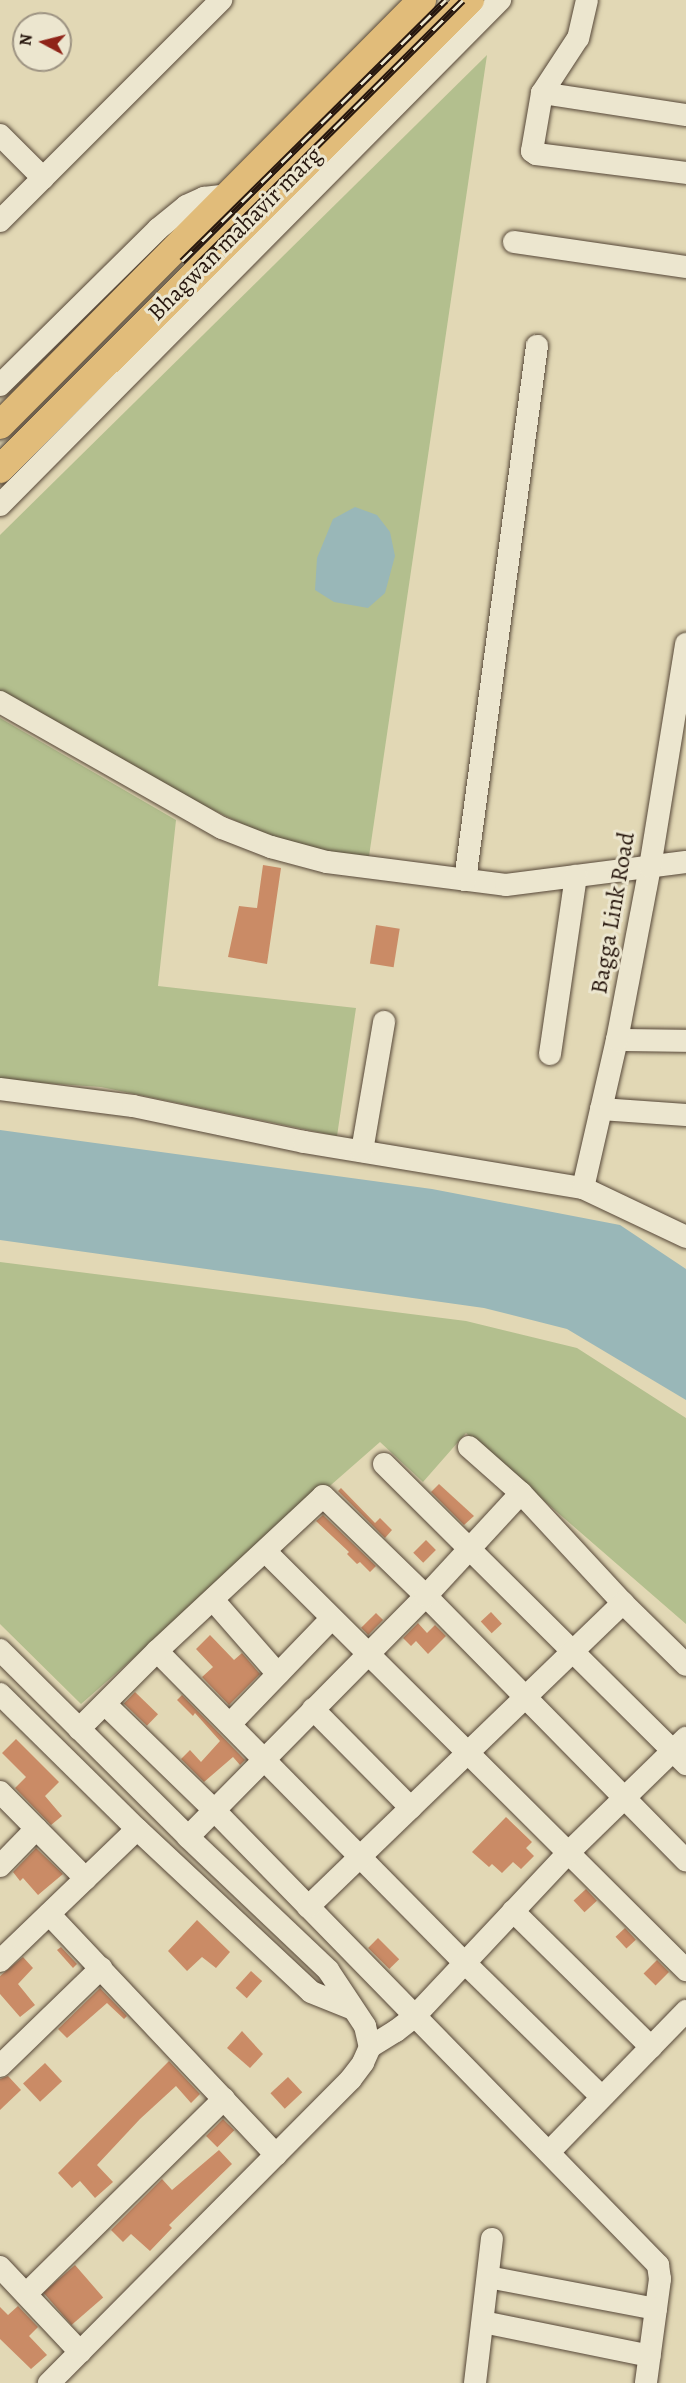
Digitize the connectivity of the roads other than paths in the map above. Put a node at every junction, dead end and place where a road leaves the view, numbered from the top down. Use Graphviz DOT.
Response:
graph roads {
  1 [pos="222,0"];
  2 [pos="470,0"];
  3 [pos="500,0"];
  4 [pos="587,0"];
  5 [pos="415,4"];
  6 [pos="542,93"];
  7 [pos="686,115"];
  8 [pos="0,135"];
  9 [pos="686,173"];
  10 [pos="43,178"];
  11 [pos="228,195"];
  12 [pos="0,221"];
  13 [pos="514,242"];
  14 [pos="686,267"];
  15 [pos="113,310"];
  16 [pos="135,333"];
  17 [pos="537,346"];
  18 [pos="0,386"];
  19 [pos="0,425"];
  20 [pos="0,469"];
  21 [pos="0,505"];
  22 [pos="686,644"];
  23 [pos="0,702"];
  24 [pos="686,862"];
  25 [pos="650,867"];
  26 [pos="576,876"];
  27 [pos="465,880"];
  28 [pos="384,1022"];
  29 [pos="617,1040"];
  30 [pos="686,1041"];
  31 [pos="550,1054"];
  32 [pos="0,1089"];
  33 [pos="601,1109"];
  34 [pos="686,1115"];
  35 [pos="362,1151"];
  36 [pos="583,1188"];
  37 [pos="686,1237"];
  38 [pos="469,1447"];
  39 [pos="384,1464"];
  40 [pos="521,1492"];
  41 [pos="470,1550"];
  42 [pos="266,1552"];
  43 [pos="426,1596"];
  44 [pos="214,1601"];
  45 [pos="623,1603"];
  46 [pos="331,1619"];
  47 [pos="0,1650"];
  48 [pos="157,1651"];
  49 [pos="572,1653"];
  50 [pos="367,1655"];
  51 [pos="686,1665"];
  52 [pos="278,1674"];
  53 [pos="0,1694"];
  54 [pos="525,1699"];
  55 [pos="105,1704"];
  56 [pos="313,1709"];
  57 [pos="230,1724"];
  58 [pos="79,1729"];
  59 [pos="682,1751"];
  60 [pos="468,1754"];
  61 [pos="264,1758"];
  62 [pos="0,1792"];
  63 [pos="624,1799"];
  64 [pos="411,1808"];
  65 [pos="214,1810"];
  66 [pos="36,1829"];
  67 [pos="137,1829"];
  68 [pos="188,1837"];
  69 [pos="568,1853"];
  70 [pos="361,1856"];
  71 [pos="686,1861"];
  72 [pos="0,1866"];
  73 [pos="86,1879"];
  74 [pos="308,1907"];
  75 [pos="513,1911"];
  76 [pos="49,1914"];
  77 [pos="0,1961"];
  78 [pos="466,1964"];
  79 [pos="101,1968"];
  80 [pos="686,1970"];
  81 [pos="352,2009"];
  82 [pos="686,2011"];
  83 [pos="414,2017"];
  84 [pos="370,2047"];
  85 [pos="651,2047"];
  86 [pos="0,2066"];
  87 [pos="602,2097"];
  88 [pos="224,2099"];
  89 [pos="549,2152"];
  90 [pos="276,2155"];
  91 [pos="492,2239"];
  92 [pos="0,2267"];
  93 [pos="488,2277"];
  94 [pos="26,2294"];
  95 [pos="656,2309"];
  96 [pos="483,2322"];
  97 [pos="80,2352"];
  98 [pos="650,2356"];
  99 [pos="49,2383"];
  100 [pos="476,2383"];
  101 [pos="646,2383"];
  1 -- 10 [label="street"];
  2 -- 16 [label="main road, Bhagwan mahavir marg"];
  3 -- 21 [label="street"];
  4 -- 6 [label="street"];
  5 -- 11 [label="main road, Bhagwan mahavir marg"];
  6 -- 7 [label="street"];
  6 -- 9 [label="street"];
  8 -- 10 [label="street"];
  10 -- 12 [label="street"];
  11 -- 15 [label="main road, Bhagwan mahavir marg"];
  11 -- 18 [label="street"];
  13 -- 14 [label="street"];
  15 -- 16 [label="main road"];
  15 -- 19 [label="main road, Bhagwan mahavir marg"];
  16 -- 20 [label="main road, Bhagwan mahavir marg"];
  17 -- 27 [label="street"];
  22 -- 25 [label="street, Bagga Link Road"];
  23 -- 27 [label="street"];
  24 -- 25 [label="street"];
  25 -- 26 [label="street"];
  25 -- 29 [label="street, Bagga Link Road"];
  26 -- 27 [label="street"];
  26 -- 31 [label="street"];
  28 -- 35 [label="street"];
  29 -- 30 [label="street"];
  29 -- 33 [label="street, Bagga Link Road"];
  32 -- 35 [label="street"];
  33 -- 34 [label="street"];
  33 -- 36 [label="street, Bagga Link Road"];
  35 -- 36 [label="street"];
  36 -- 37 [label="street"];
  38 -- 40 [label="street"];
  39 -- 41 [label="street"];
  40 -- 41 [label="street"];
  40 -- 45 [label="street"];
  41 -- 43 [label="street"];
  41 -- 49 [label="street"];
  42 -- 43 [label="street"];
  42 -- 44 [label="street"];
  42 -- 46 [label="street"];
  43 -- 50 [label="street"];
  43 -- 54 [label="street"];
  44 -- 48 [label="street"];
  44 -- 52 [label="street"];
  45 -- 49 [label="street"];
  45 -- 51 [label="street"];
  46 -- 50 [label="street"];
  46 -- 52 [label="street"];
  47 -- 58 [label="street"];
  48 -- 55 [label="street"];
  48 -- 57 [label="street"];
  49 -- 54 [label="street"];
  49 -- 59 [label="street"];
  50 -- 56 [label="street"];
  50 -- 60 [label="street"];
  52 -- 57 [label="street"];
  53 -- 67 [label="street"];
  54 -- 60 [label="street"];
  54 -- 63 [label="street"];
  55 -- 58 [label="street"];
  55 -- 65 [label="street"];
  56 -- 61 [label="street"];
  56 -- 64 [label="street"];
  57 -- 61 [label="street"];
  58 -- 68 [label="street"];
  59 -- 63 [label="street"];
  60 -- 64 [label="street"];
  60 -- 69 [label="street"];
  61 -- 65 [label="street"];
  61 -- 70 [label="street"];
  62 -- 66 [label="street"];
  63 -- 69 [label="street"];
  63 -- 71 [label="street"];
  64 -- 70 [label="street"];
  65 -- 68 [label="street"];
  65 -- 74 [label="street"];
  66 -- 72 [label="street"];
  66 -- 73 [label="street"];
  67 -- 73 [label="street"];
  67 -- 81 [label="street"];
  68 -- 81 [label="street"];
  69 -- 75 [label="street"];
  69 -- 80 [label="street"];
  70 -- 74 [label="street"];
  70 -- 78 [label="street"];
  73 -- 76 [label="street"];
  74 -- 83 [label="street"];
  75 -- 78 [label="street"];
  75 -- 85 [label="street"];
  76 -- 77 [label="street"];
  76 -- 79 [label="street"];
  78 -- 83 [label="street"];
  78 -- 87 [label="street"];
  79 -- 86 [label="street"];
  79 -- 88 [label="street"];
  81 -- 84 [label="street"];
  82 -- 85 [label="street"];
  83 -- 84 [label="street"];
  83 -- 89 [label="street"];
  84 -- 90 [label="street"];
  85 -- 87 [label="street"];
  87 -- 89 [label="street"];
  88 -- 90 [label="street"];
  88 -- 94 [label="street"];
  89 -- 95 [label="street"];
  90 -- 97 [label="street"];
  91 -- 93 [label="street"];
  92 -- 94 [label="street"];
  93 -- 95 [label="street"];
  93 -- 96 [label="street"];
  94 -- 97 [label="street"];
  95 -- 98 [label="street"];
  96 -- 98 [label="street"];
  96 -- 100 [label="street"];
  97 -- 99 [label="street"];
  98 -- 101 [label="street"];
}
